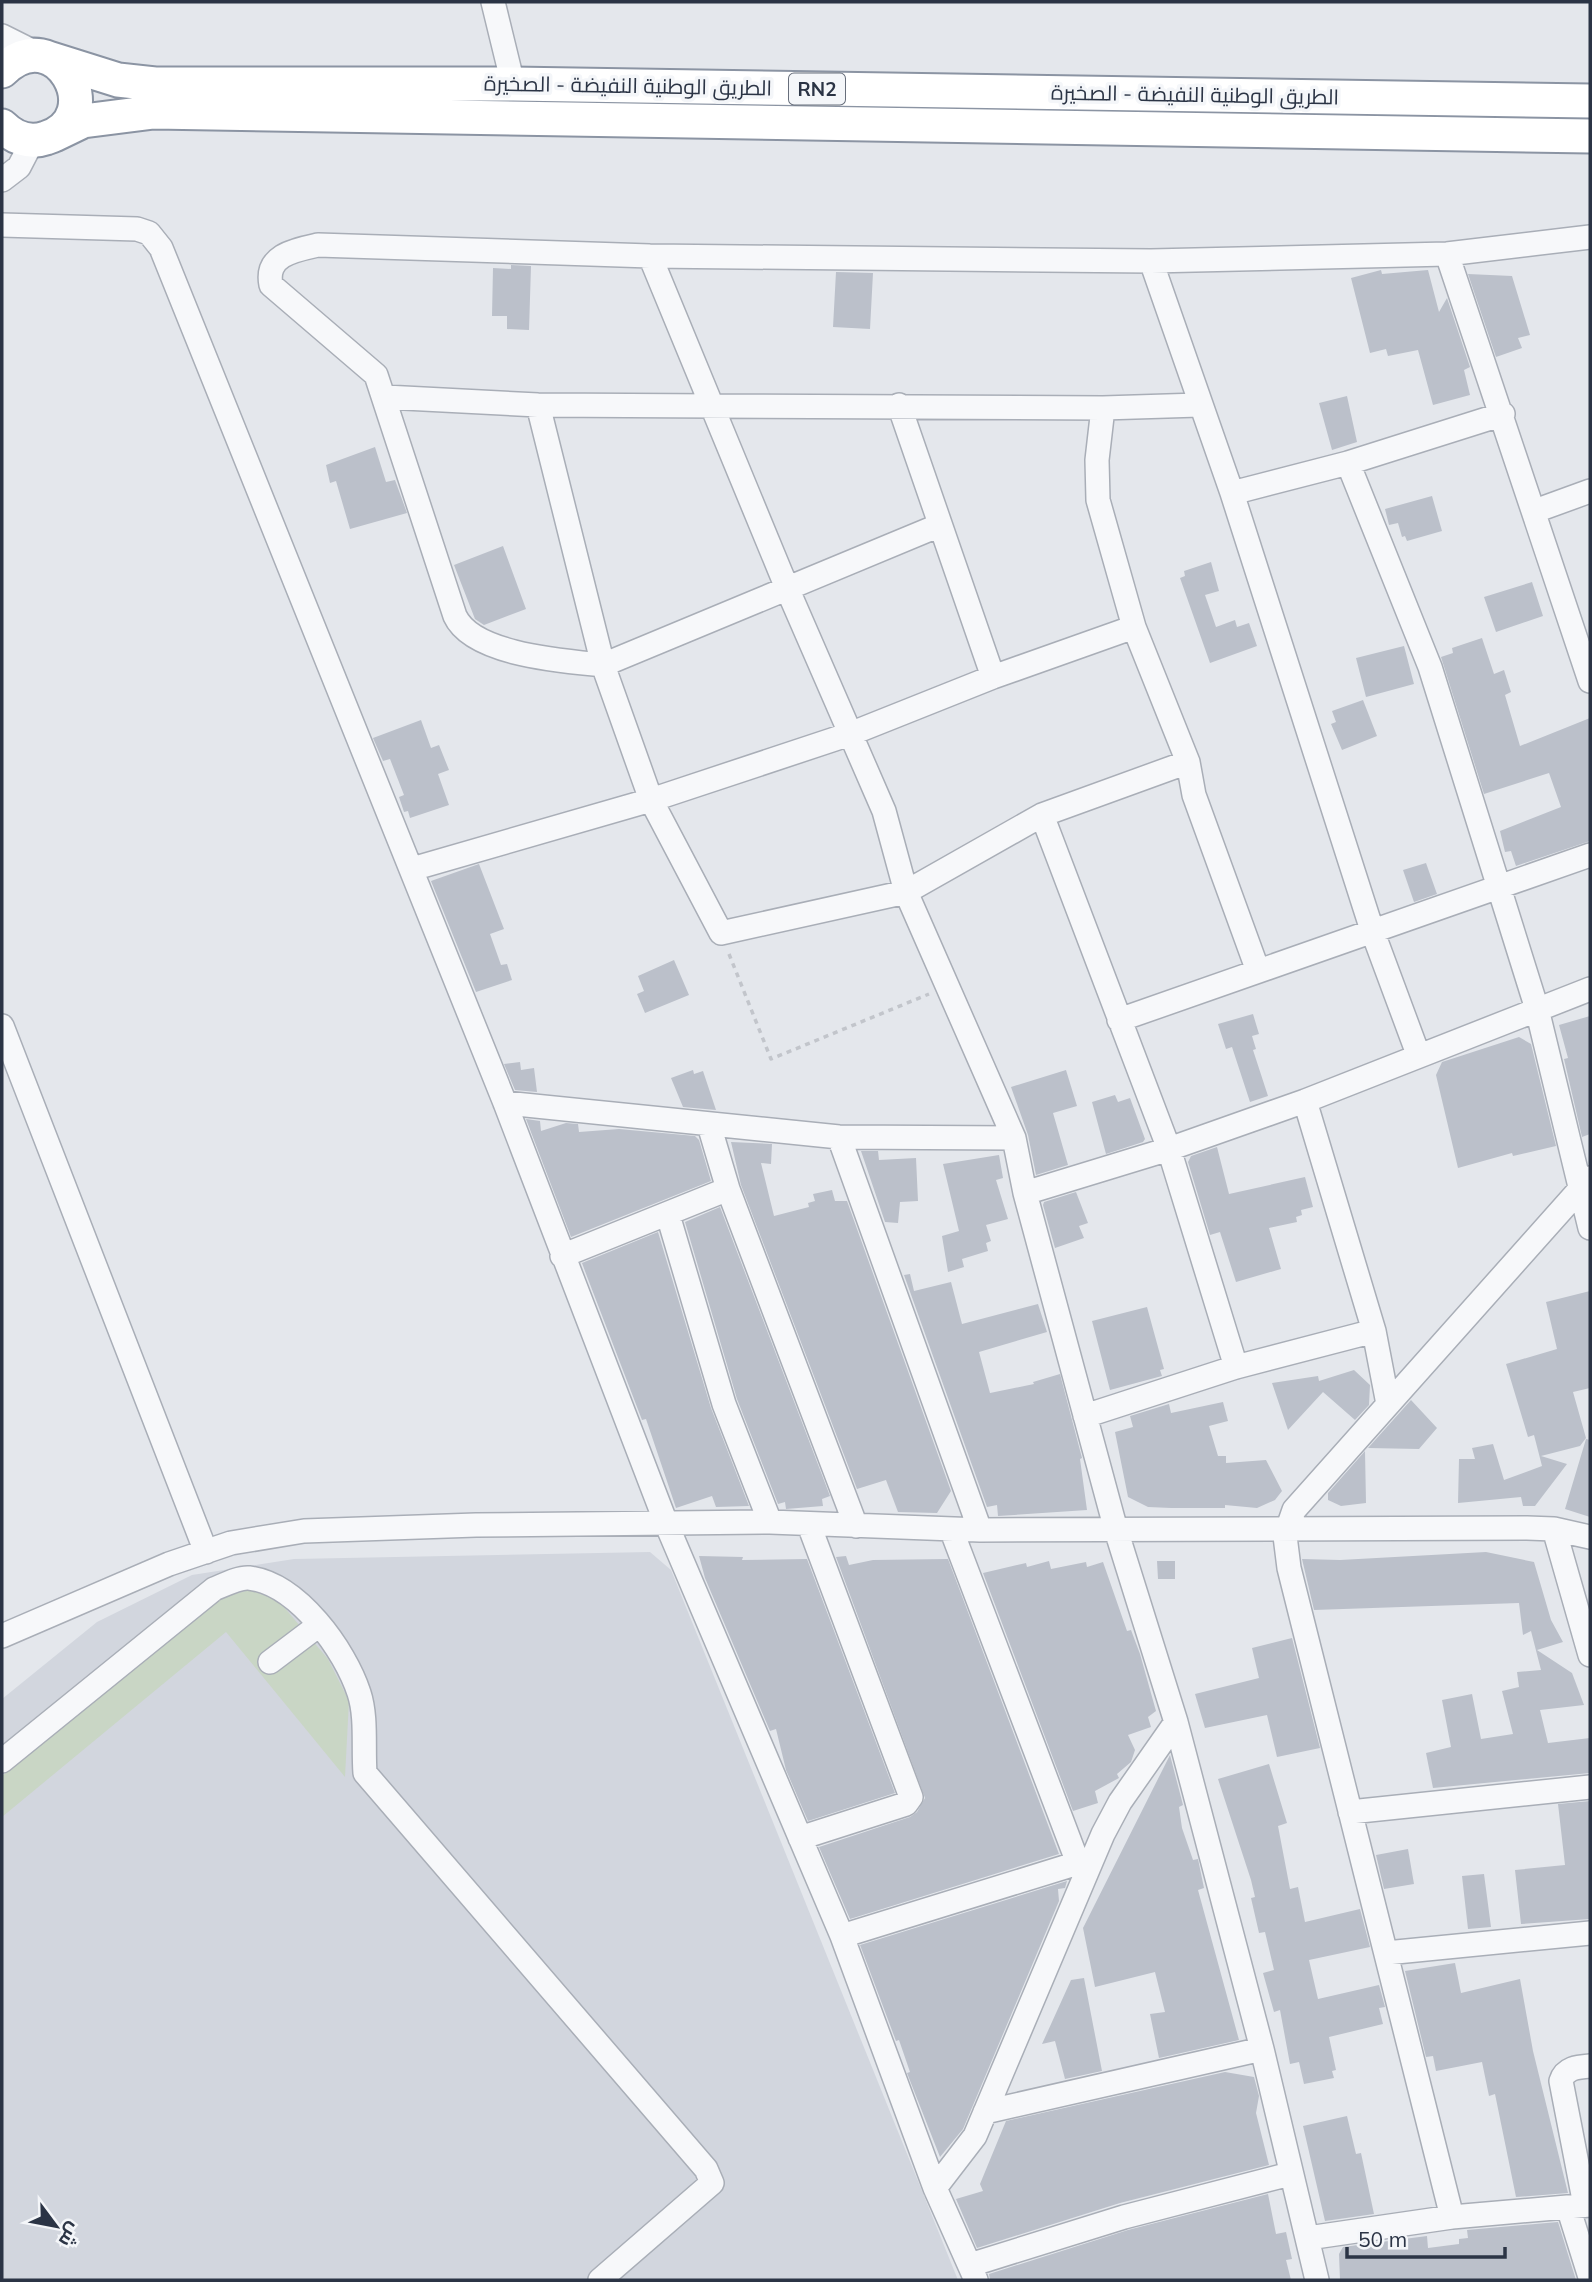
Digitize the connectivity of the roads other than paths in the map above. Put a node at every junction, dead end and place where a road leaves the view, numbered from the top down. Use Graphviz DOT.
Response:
graph roads {
  1 [pos="493,2"];
  2 [pos="17,58"];
  3 [pos="513,84"];
  4 [pos="1590,101"];
  5 [pos="20,133"];
  6 [pos="1590,136"];
  7 [pos="2,180"];
  8 [pos="2,225"];
  9 [pos="1590,237"];
  10 [pos="1447,254"];
  11 [pos="650,257"];
  12 [pos="1152,261"];
  13 [pos="384,397"];
  14 [pos="538,405"];
  15 [pos="710,405"];
  16 [pos="899,405"];
  17 [pos="1199,405"];
  18 [pos="1103,408"];
  19 [pos="1503,414"];
  20 [pos="1348,463"];
  21 [pos="1590,491"];
  22 [pos="1232,493"];
  23 [pos="1535,511"];
  24 [pos="940,525"];
  25 [pos="787,588"];
  26 [pos="1134,627"];
  27 [pos="603,664"];
  28 [pos="993,677"];
  29 [pos="1590,681"];
  30 [pos="850,734"];
  31 [pos="1188,762"];
  32 [pos="651,800"];
  33 [pos="1042,815"];
  34 [pos="1590,855"];
  35 [pos="412,869"];
  36 [pos="1500,887"];
  37 [pos="905,892"];
  38 [pos="1372,930"];
  39 [pos="1258,971"];
  40 [pos="1590,989"];
  41 [pos="1537,1009"];
  42 [pos="1119,1020"];
  43 [pos="2,1026"];
  44 [pos="1418,1054"];
  45 [pos="1306,1101"];
  46 [pos="505,1103"];
  47 [pos="709,1125"];
  48 [pos="839,1137"];
  49 [pos="1014,1138"];
  50 [pos="1169,1149"];
  51 [pos="1585,1185"];
  52 [pos="728,1189"];
  53 [pos="1025,1193"];
  54 [pos="668,1215"];
  55 [pos="1590,1228"];
  56 [pos="562,1256"];
  57 [pos="1374,1331"];
  58 [pos="1236,1367"];
  59 [pos="1388,1405"];
  60 [pos="1085,1416"];
  61 [pos="770,1522"];
  62 [pos="666,1524"];
  63 [pos="809,1525"];
  64 [pos="856,1526"];
  65 [pos="1286,1528"];
  66 [pos="951,1529"];
  67 [pos="1554,1529"];
  68 [pos="980,1530"];
  69 [pos="1116,1530"];
  70 [pos="1590,1537"];
  71 [pos="206,1552"];
  72 [pos="319,1625"];
  73 [pos="2,1636"];
  74 [pos="1590,1655"];
  75 [pos="270,1662"];
  76 [pos="1176,1722"];
  77 [pos="2,1761"];
  78 [pos="1590,1787"];
  79 [pos="1350,1812"];
  80 [pos="800,1838"];
  81 [pos="1083,1863"];
  82 [pos="1590,1933"];
  83 [pos="842,1936"];
  84 [pos="1386,1953"];
  85 [pos="1262,2049"];
  86 [pos="1590,2066"];
  87 [pos="985,2112"];
  88 [pos="1290,2174"];
  89 [pos="935,2188"];
  90 [pos="1581,2206"];
  91 [pos="1452,2217"];
  92 [pos="1308,2238"];
  93 [pos="973,2273"];
  94 [pos="1590,2277"];
  95 [pos="600,2280"];
  96 [pos="1317,2280"];
  1 -- 3 [label="street"];
  2 -- 3 [label="highway, الطريق الوطنية النفيضة - الصخيرة / RN2"];
  2 -- 5 [label="highway"];
  3 -- 4 [label="highway, الطريق الوطنية النفيضة - الصخيرة / RN2"];
  5 -- 6 [label="highway, الطريق الوطنية النفيضة - الصخيرة / RN2"];
  5 -- 7 [label="street"];
  8 -- 35 [label="street"];
  9 -- 10 [label="street"];
  10 -- 12 [label="street"];
  10 -- 19 [label="street"];
  11 -- 12 [label="street"];
  11 -- 13 [label="street"];
  11 -- 15 [label="street"];
  12 -- 17 [label="street"];
  13 -- 14 [label="street"];
  13 -- 27 [label="street"];
  14 -- 15 [label="street"];
  14 -- 27 [label="street"];
  15 -- 16 [label="street"];
  15 -- 25 [label="street"];
  16 -- 18 [label="street"];
  16 -- 24 [label="street"];
  17 -- 18 [label="street"];
  17 -- 22 [label="street"];
  18 -- 26 [label="street"];
  19 -- 20 [label="street"];
  19 -- 23 [label="street"];
  20 -- 22 [label="street"];
  20 -- 36 [label="street"];
  21 -- 23 [label="street"];
  22 -- 38 [label="street"];
  23 -- 29 [label="street"];
  24 -- 25 [label="street"];
  24 -- 28 [label="street"];
  25 -- 27 [label="street"];
  25 -- 30 [label="street"];
  26 -- 28 [label="street"];
  26 -- 31 [label="street"];
  27 -- 32 [label="street"];
  28 -- 30 [label="street"];
  30 -- 32 [label="street"];
  30 -- 37 [label="street"];
  31 -- 33 [label="street"];
  31 -- 39 [label="street"];
  32 -- 35 [label="street"];
  32 -- 37 [label="street"];
  33 -- 37 [label="street"];
  33 -- 42 [label="street"];
  34 -- 36 [label="street"];
  35 -- 46 [label="street"];
  36 -- 38 [label="street"];
  36 -- 41 [label="street"];
  37 -- 49 [label="street"];
  38 -- 39 [label="street"];
  38 -- 44 [label="street"];
  39 -- 42 [label="street"];
  40 -- 41 [label="street"];
  41 -- 44 [label="street"];
  41 -- 51 [label="street"];
  42 -- 50 [label="street"];
  43 -- 71 [label="street"];
  44 -- 45 [label="street"];
  45 -- 50 [label="street"];
  45 -- 57 [label="street"];
  46 -- 47 [label="street"];
  46 -- 56 [label="street"];
  47 -- 48 [label="street"];
  47 -- 52 [label="street"];
  48 -- 49 [label="street"];
  48 -- 68 [label="street"];
  49 -- 53 [label="street"];
  50 -- 53 [label="street"];
  50 -- 58 [label="street"];
  51 -- 55 [label="street"];
  51 -- 59 [label="street"];
  52 -- 54 [label="street"];
  52 -- 64 [label="street"];
  53 -- 60 [label="street"];
  54 -- 56 [label="street"];
  54 -- 61 [label="street"];
  56 -- 62 [label="street"];
  57 -- 58 [label="street"];
  57 -- 59 [label="street"];
  58 -- 60 [label="street"];
  59 -- 65 [label="street"];
  60 -- 69 [label="street"];
  61 -- 62 [label="street"];
  61 -- 63 [label="street"];
  62 -- 71 [label="street"];
  62 -- 80 [label="street"];
  63 -- 64 [label="street"];
  63 -- 80 [label="street"];
  64 -- 66 [label="street"];
  65 -- 67 [label="street"];
  65 -- 69 [label="street"];
  65 -- 79 [label="street"];
  66 -- 68 [label="street"];
  66 -- 81 [label="street"];
  67 -- 70 [label="street"];
  67 -- 74 [label="street"];
  68 -- 69 [label="street"];
  69 -- 76 [label="street"];
  71 -- 73 [label="street"];
  72 -- 75 [label="street"];
  72 -- 77 [label="street"];
  72 -- 95 [label="street"];
  76 -- 81 [label="street"];
  76 -- 85 [label="street"];
  78 -- 79 [label="street"];
  79 -- 84 [label="street"];
  80 -- 83 [label="street"];
  81 -- 83 [label="street"];
  81 -- 87 [label="street"];
  82 -- 84 [label="street"];
  83 -- 89 [label="street"];
  84 -- 91 [label="street"];
  85 -- 87 [label="street"];
  85 -- 88 [label="street"];
  86 -- 90 [label="street"];
  87 -- 89 [label="street"];
  88 -- 92 [label="street"];
  88 -- 93 [label="street"];
  89 -- 93 [label="street"];
  90 -- 91 [label="street"];
  90 -- 94 [label="street"];
  91 -- 92 [label="street"];
  92 -- 96 [label="street"];
}
